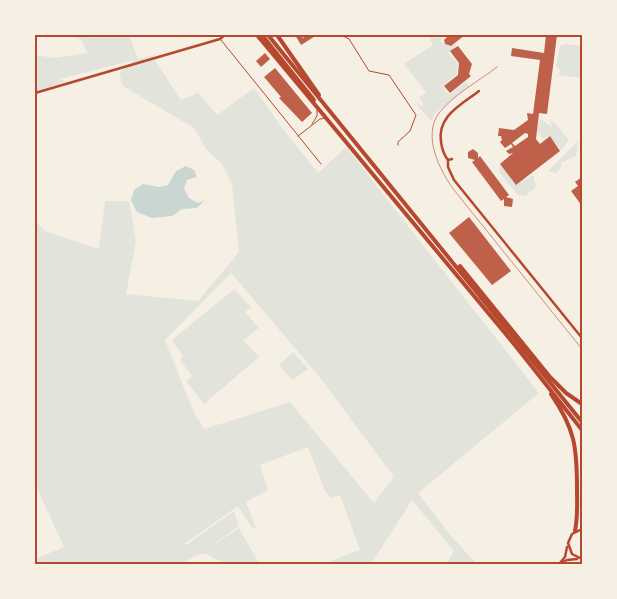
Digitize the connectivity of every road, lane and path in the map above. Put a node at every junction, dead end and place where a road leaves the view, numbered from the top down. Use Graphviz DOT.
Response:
graph roads {
  1 [pos="225,35"];
  2 [pos="257,35"];
  3 [pos="262,35"];
  4 [pos="268,35"];
  5 [pos="276,35"];
  6 [pos="341,35"];
  7 [pos="220,40"];
  8 [pos="479,91"];
  9 [pos="35,93"];
  10 [pos="317,108"];
  11 [pos="326,118"];
  12 [pos="310,127"];
  13 [pos="298,136"];
  14 [pos="351,138"];
  15 [pos="398,145"];
  16 [pos="320,164"];
  17 [pos="372,172"];
  18 [pos="443,250"];
  19 [pos="582,338"];
  20 [pos="528,362"];
  21 [pos="582,404"];
  22 [pos="582,422"];
  23 [pos="582,430"];
  24 [pos="582,529"];
  25 [pos="575,531"];
  26 [pos="568,544"];
  27 [pos="580,559"];
  28 [pos="560,564"];
  1 -- 7 [label="street"];
  2 -- 10 [label="main road"];
  3 -- 17 [label="main road"];
  4 -- 14 [label="main road"];
  5 -- 14 [label="main road"];
  6 -- 15 [label="lane"];
  7 -- 9 [label="street"];
  7 -- 13 [label="lane"];
  8 -- 19 [label="street"];
  10 -- 11 [label="main road"];
  10 -- 12 [label="lane"];
  11 -- 12 [label="lane"];
  11 -- 17 [label="main road"];
  12 -- 13 [label="lane"];
  13 -- 16 [label="lane"];
  14 -- 18 [label="main road"];
  17 -- 20 [label="main road"];
  18 -- 21 [label="main road"];
  18 -- 22 [label="main road"];
  20 -- 23 [label="main road"];
  20 -- 25 [label="main road"];
  24 -- 25 [label="street"];
  25 -- 26 [label="street"];
  26 -- 27 [label="street"];
  26 -- 28 [label="street"];
  27 -- 28 [label="street"];
}
